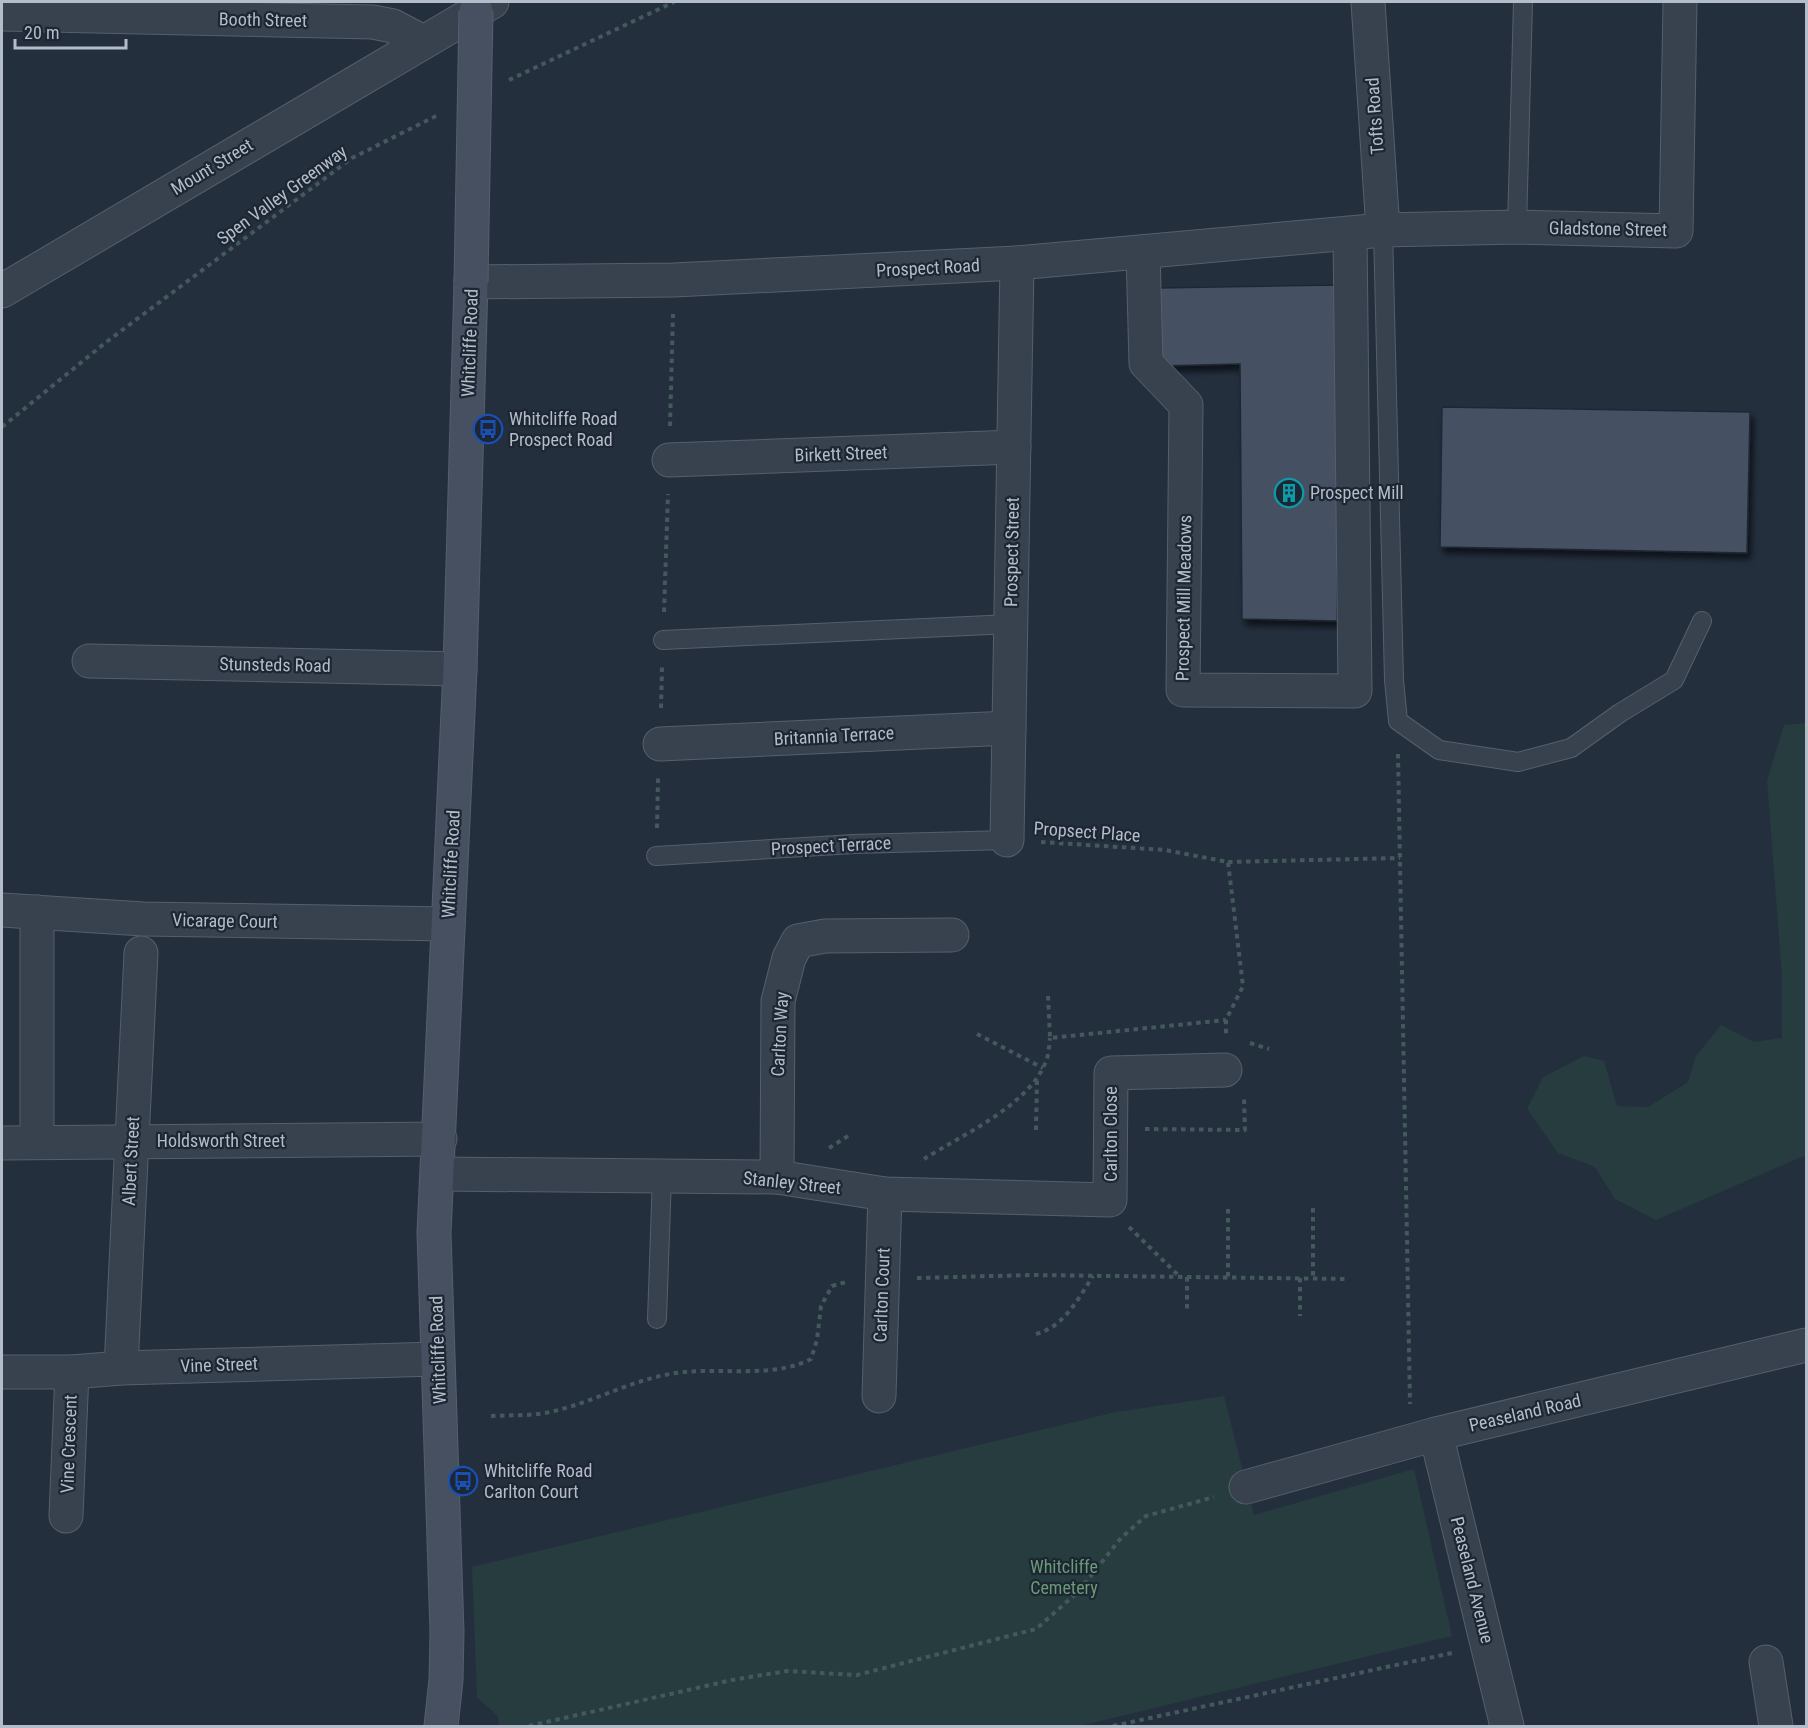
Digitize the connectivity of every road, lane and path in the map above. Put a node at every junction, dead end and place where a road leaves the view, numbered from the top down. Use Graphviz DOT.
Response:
graph roads {
  1 [pos="674,2"];
  2 [pos="1368,2"];
  3 [pos="1523,2"];
  4 [pos="1680,2"];
  5 [pos="481,5"];
  6 [pos="2,14"];
  7 [pos="423,42"];
  8 [pos="500,85"];
  9 [pos="447,111"];
  10 [pos="1516,226"];
  11 [pos="1383,230"];
  12 [pos="1350,234"];
  13 [pos="1143,252"];
  14 [pos="1017,263"];
  15 [pos="674,280"];
  16 [pos="471,282"];
  17 [pos="2,291"];
  18 [pos="2,427"];
  19 [pos="1014,447"];
  20 [pos="669,460"];
  21 [pos="1702,621"];
  22 [pos="1011,624"];
  23 [pos="663,640"];
  24 [pos="89,661"];
  25 [pos="460,669"];
  26 [pos="1398,721"];
  27 [pos="1009,728"];
  28 [pos="660,744"];
  29 [pos="1007,840"];
  30 [pos="656,856"];
  31 [pos="1400,858"];
  32 [pos="1228,862"];
  33 [pos="2,910"];
  34 [pos="37,912"];
  35 [pos="448,924"];
  36 [pos="952,935"];
  37 [pos="141,953"];
  38 [pos="1048,996"];
  39 [pos="1226,1020"];
  40 [pos="977,1034"];
  41 [pos="1050,1038"];
  42 [pos="1043,1068"];
  43 [pos="1225,1070"];
  44 [pos="1037,1079"];
  45 [pos="1244,1096"];
  46 [pos="1111,1129"];
  47 [pos="1036,1130"];
  48 [pos="848,1136"];
  49 [pos="440,1139"];
  50 [pos="37,1142"];
  51 [pos="132,1142"];
  52 [pos="2,1143"];
  53 [pos="823,1152"];
  54 [pos="919,1163"];
  55 [pos="438,1174"];
  56 [pos="662,1176"];
  57 [pos="777,1177"];
  58 [pos="885,1194"];
  59 [pos="1110,1200"];
  60 [pos="1313,1208"];
  61 [pos="1228,1209"];
  62 [pos="1135,1235"];
  63 [pos="1093,1275"];
  64 [pos="1180,1277"];
  65 [pos="1187,1277"];
  66 [pos="1228,1277"];
  67 [pos="1300,1278"];
  68 [pos="1313,1279"];
  69 [pos="1187,1312"];
  70 [pos="1300,1316"];
  71 [pos="657,1319"];
  72 [pos="1036,1334"];
  73 [pos="1806,1345"];
  74 [pos="437,1359"];
  75 [pos="120,1368"];
  76 [pos="2,1372"];
  77 [pos="72,1372"];
  78 [pos="879,1396"];
  79 [pos="1423,1437"];
  80 [pos="1246,1487"];
  81 [pos="66,1516"];
  82 [pos="1487,1646"];
  83 [pos="1766,1662"];
  84 [pos="441,1726"];
  85 [pos="528,1726"];
  86 [pos="1113,1726"];
  87 [pos="1508,1726"];
  88 [pos="1776,1726"];
  1 -- 8 [label="path"];
  2 -- 11 [label="street, Tofts Road"];
  3 -- 10 [label="lane"];
  4 -- 10 [label="street, Gladstone Street"];
  5 -- 7 [label="street"];
  5 -- 16 [label="main road, Whitcliffe Road, bridge"];
  6 -- 7 [label="street, Booth Street"];
  7 -- 17 [label="street, Mount Street"];
  9 -- 18 [label="path, Spen Valley Greenway"];
  10 -- 11 [label="street, Gladstone Street"];
  11 -- 12 [label="street, Prospect Road"];
  11 -- 26 [label="lane"];
  12 -- 13 [label="street, Prospect Road"];
  12 -- 13 [label="street, Prospect Mill Meadows"];
  13 -- 14 [label="street, Prospect Road"];
  14 -- 15 [label="street, Prospect Road"];
  14 -- 19 [label="street, Prospect Street"];
  15 -- 16 [label="street, Prospect Road"];
  15 -- 20 [label="path"];
  16 -- 25 [label="main road, Whitcliffe Road"];
  19 -- 20 [label="street, Birkett Street"];
  19 -- 22 [label="street, Prospect Street"];
  20 -- 23 [label="path"];
  21 -- 26 [label="lane"];
  22 -- 23 [label="lane"];
  22 -- 27 [label="street, Prospect Street"];
  23 -- 28 [label="path"];
  24 -- 25 [label="street, Stunsteds Road"];
  25 -- 35 [label="main road, Whitcliffe Road"];
  26 -- 31 [label="path"];
  27 -- 28 [label="street, Britannia Terrace"];
  27 -- 29 [label="street, Prospect Street"];
  28 -- 30 [label="path"];
  29 -- 30 [label="lane, Prospect Terrace"];
  29 -- 32 [label="path, Propsect Place"];
  31 -- 32 [label="path, Propsect Place"];
  31 -- 79 [label="path"];
  32 -- 39 [label="path"];
  33 -- 34 [label="street, Vicarage Court"];
  34 -- 35 [label="street, Vicarage Court"];
  34 -- 50 [label="street"];
  35 -- 49 [label="main road, Whitcliffe Road"];
  36 -- 57 [label="street, Carlton Way"];
  37 -- 51 [label="street, Albert Street"];
  38 -- 41 [label="path"];
  39 -- 41 [label="path"];
  39 -- 43 [label="path"];
  40 -- 42 [label="path"];
  41 -- 42 [label="path"];
  42 -- 44 [label="path"];
  43 -- 46 [label="street, Carlton Close"];
  44 -- 47 [label="path"];
  44 -- 54 [label="path"];
  45 -- 46 [label="path"];
  46 -- 59 [label="street, Carlton Close"];
  48 -- 53 [label="path"];
  49 -- 51 [label="street, Holdsworth Street"];
  49 -- 55 [label="main road, Whitcliffe Road"];
  50 -- 51 [label="street, Holdsworth Street"];
  50 -- 52 [label="street, Holdsworth Street"];
  51 -- 75 [label="street, Albert Street"];
  55 -- 56 [label="street, Stanley Street"];
  55 -- 74 [label="main road, Whitcliffe Road"];
  56 -- 57 [label="street, Stanley Street"];
  56 -- 71 [label="lane"];
  57 -- 58 [label="street, Stanley Street"];
  58 -- 59 [label="street, Stanley Street"];
  58 -- 78 [label="street, Carlton Court"];
  60 -- 68 [label="path"];
  61 -- 66 [label="path"];
  62 -- 64 [label="path"];
  63 -- 72 [label="path"];
  65 -- 69 [label="path"];
  67 -- 70 [label="path"];
  73 -- 79 [label="street, Peaseland Road"];
  74 -- 75 [label="street, Vine Street"];
  74 -- 84 [label="main road, Whitcliffe Road"];
  75 -- 77 [label="street, Vine Street"];
  76 -- 77 [label="street, Vine Street"];
  77 -- 81 [label="street, Vine Crescent"];
  79 -- 80 [label="street, Peaseland Road"];
  79 -- 82 [label="street, Peaseland Avenue"];
  80 -- 85 [label="path"];
  82 -- 86 [label="path"];
  82 -- 87 [label="street, Peaseland Avenue"];
  83 -- 88 [label="street"];
}
